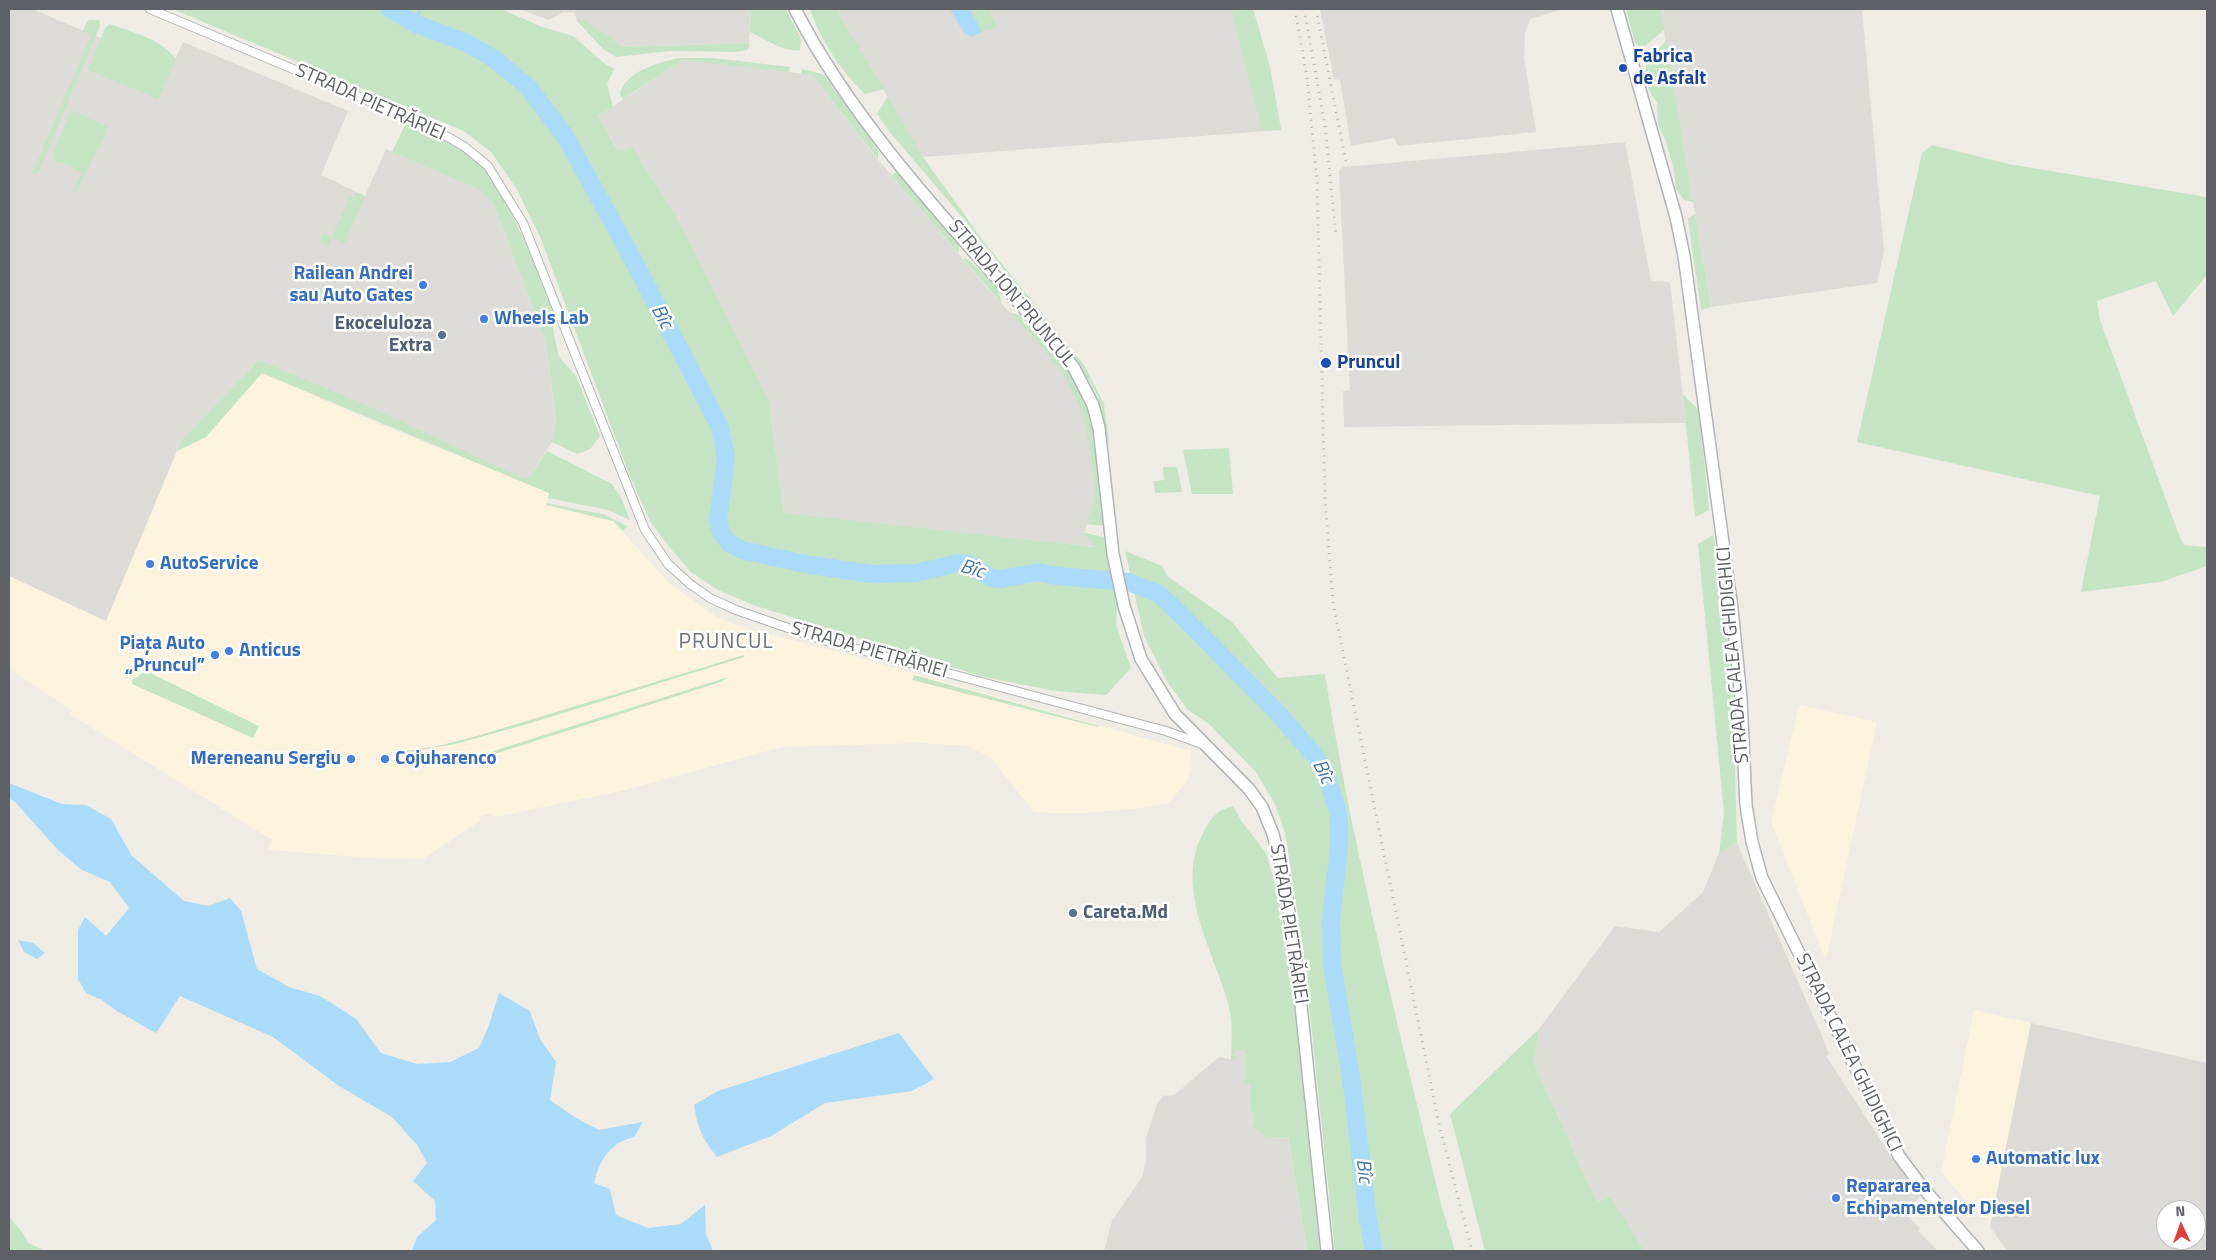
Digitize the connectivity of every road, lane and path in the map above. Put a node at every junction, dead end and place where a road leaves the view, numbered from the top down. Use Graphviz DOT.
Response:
graph roads {
  1 [pos="150,9"];
  2 [pos="795,9"];
  3 [pos="1617,9"];
  4 [pos="1208,747"];
  5 [pos="1328,1251"];
  6 [pos="1978,1251"];
  1 -- 4 [label="street, STRADA PIETRĂRIEI"];
  2 -- 4 [label="street, STRADA ION PRUNCUL"];
  3 -- 6 [label="street, STRADA CALEA GHIDIGHICI"];
  4 -- 5 [label="street, STRADA PIETRĂRIEI"];
}
